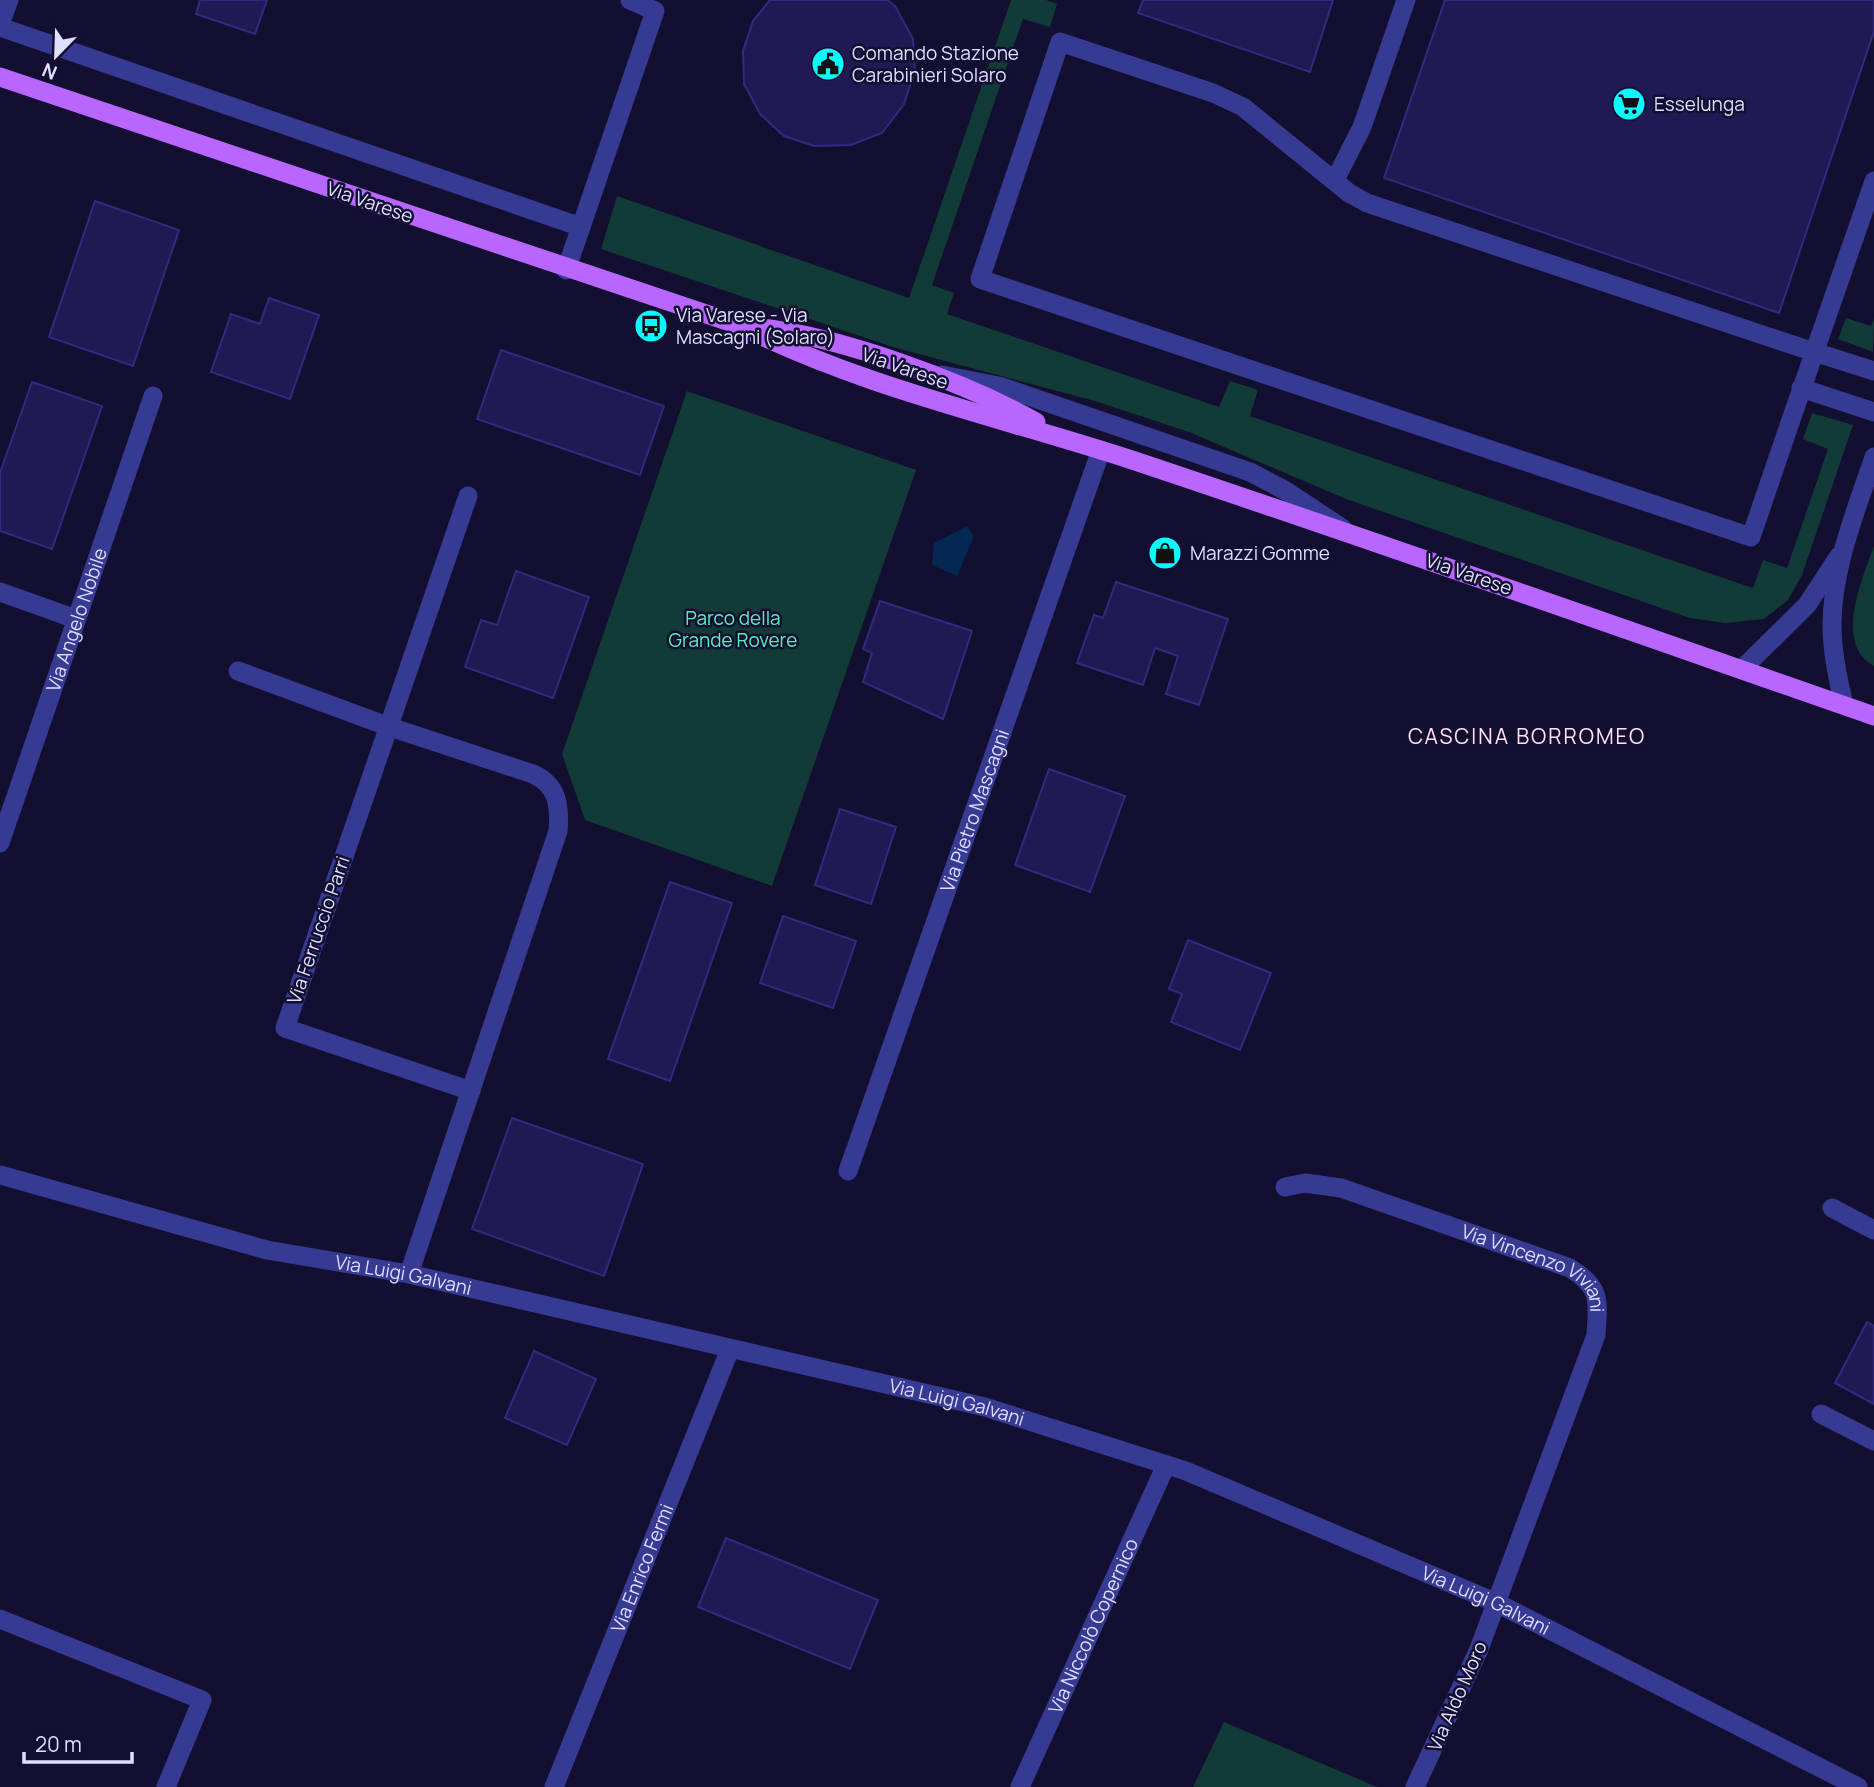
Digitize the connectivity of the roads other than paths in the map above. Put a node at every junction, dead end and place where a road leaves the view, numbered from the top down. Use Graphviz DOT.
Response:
graph roads {
  1 [pos="9,0"];
  2 [pos="630,0"];
  3 [pos="1406,0"];
  4 [pos="0,26"];
  5 [pos="0,77"];
  6 [pos="1335,180"];
  7 [pos="1874,181"];
  8 [pos="581,227"];
  9 [pos="566,270"];
  10 [pos="739,326"];
  11 [pos="1814,352"];
  12 [pos="1874,371"];
  13 [pos="924,373"];
  14 [pos="1801,388"];
  15 [pos="153,396"];
  16 [pos="1874,412"];
  17 [pos="1062,437"];
  18 [pos="1101,450"];
  19 [pos="1874,457"];
  20 [pos="468,496"];
  21 [pos="1349,533"];
  22 [pos="1843,549"];
  23 [pos="0,592"];
  24 [pos="76,619"];
  25 [pos="1743,668"];
  26 [pos="238,671"];
  27 [pos="1844,705"];
  28 [pos="1874,716"];
  29 [pos="387,726"];
  30 [pos="0,843"];
  31 [pos="471,1091"];
  32 [pos="848,1171"];
  33 [pos="0,1175"];
  34 [pos="1285,1187"];
  35 [pos="1832,1209"];
  36 [pos="1874,1230"];
  37 [pos="409,1274"];
  38 [pos="730,1349"];
  39 [pos="1821,1414"];
  40 [pos="1874,1441"];
  41 [pos="1166,1465"];
  42 [pos="1497,1603"];
  43 [pos="0,1619"];
  44 [pos="166,1787"];
  45 [pos="554,1787"];
  46 [pos="1020,1787"];
  47 [pos="1415,1787"];
  48 [pos="1858,1787"];
  1 -- 4 [label="street"];
  2 -- 8 [label="street"];
  3 -- 6 [label="street"];
  4 -- 8 [label="street"];
  5 -- 9 [label="main road, Via Varese"];
  6 -- 11 [label="street"];
  6 -- 14 [label="street"];
  7 -- 11 [label="street"];
  8 -- 9 [label="street"];
  9 -- 10 [label="main road, Via Varese"];
  10 -- 13 [label="main road, Via Varese"];
  10 -- 17 [label="main road, Via Varese"];
  11 -- 12 [label="street"];
  11 -- 14 [label="street"];
  13 -- 17 [label="main road, Via Varese"];
  13 -- 21 [label="street"];
  14 -- 16 [label="street"];
  15 -- 24 [label="street, Via Angelo Nobile"];
  17 -- 18 [label="main road, Via Varese"];
  18 -- 21 [label="main road, Via Varese"];
  18 -- 32 [label="street, Via Pietro Mascagni"];
  19 -- 22 [label="street"];
  20 -- 29 [label="street, Via Ferruccio Parri"];
  21 -- 25 [label="main road, Via Varese"];
  22 -- 25 [label="street"];
  22 -- 27 [label="street"];
  23 -- 24 [label="street"];
  24 -- 30 [label="street, Via Angelo Nobile"];
  25 -- 27 [label="main road, Via Varese"];
  26 -- 29 [label="street"];
  27 -- 28 [label="main road, Via Varese"];
  29 -- 31 [label="street"];
  29 -- 31 [label="street, Via Ferruccio Parri"];
  31 -- 37 [label="street"];
  33 -- 37 [label="street, Via Luigi Galvani"];
  34 -- 42 [label="street, Via Vincenzo Viviani"];
  35 -- 36 [label="street"];
  37 -- 38 [label="street, Via Luigi Galvani"];
  38 -- 41 [label="street, Via Luigi Galvani"];
  38 -- 45 [label="street, Via Enrico Fermi"];
  39 -- 40 [label="street"];
  41 -- 42 [label="street, Via Luigi Galvani"];
  41 -- 46 [label="street, Via Niccolò Copernico"];
  42 -- 47 [label="street, Via Aldo Moro"];
  42 -- 48 [label="street, Via Luigi Galvani"];
  43 -- 44 [label="street"];
}
